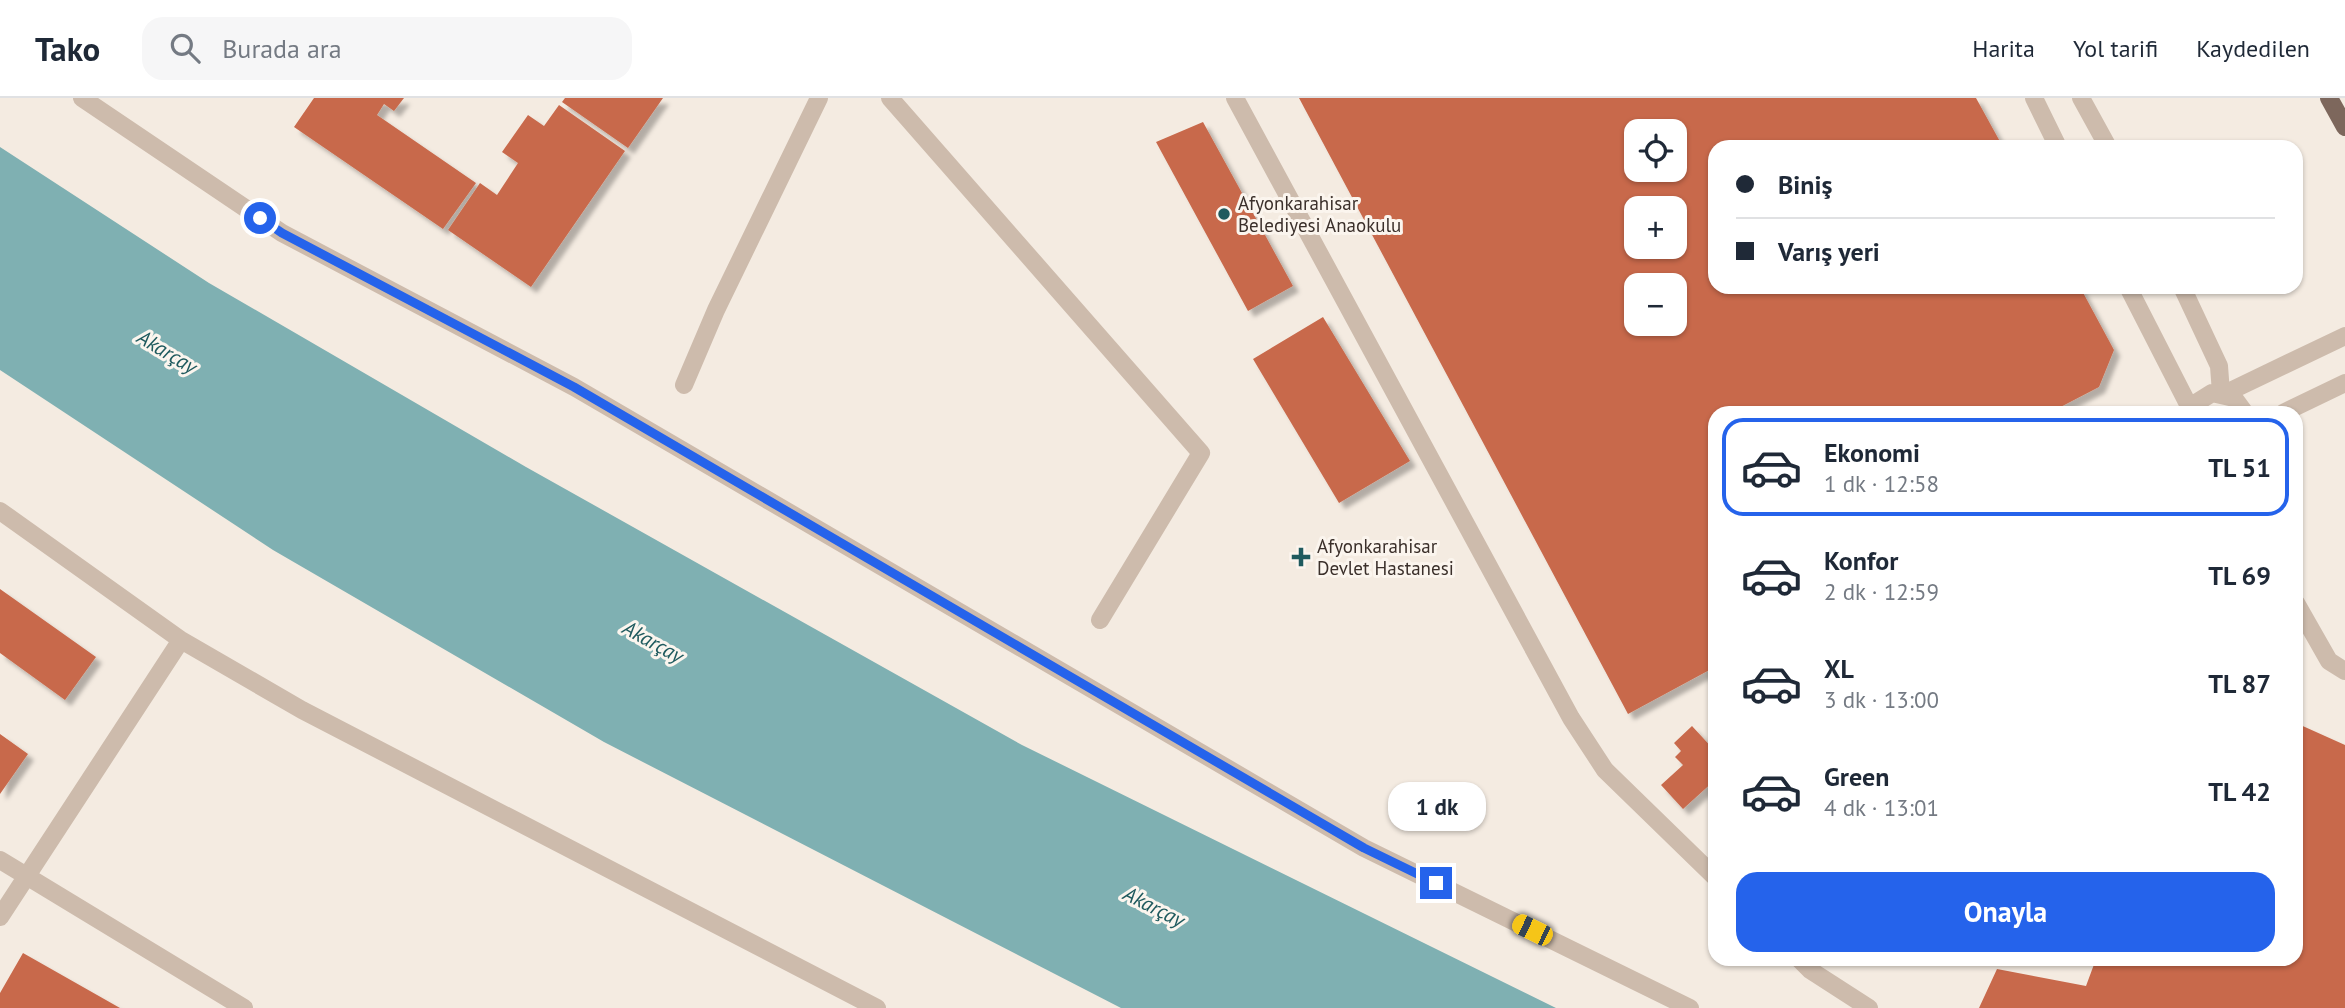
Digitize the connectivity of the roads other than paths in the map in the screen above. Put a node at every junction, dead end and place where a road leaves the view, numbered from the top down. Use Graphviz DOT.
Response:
graph roads {
  1 [pos="82,98"];
  2 [pos="819,98"];
  3 [pos="890,98"];
  4 [pos="1235,98"];
  5 [pos="2034,98"];
  6 [pos="2081,98"];
  7 [pos="2329,98"];
  8 [pos="2345,128"];
  9 [pos="2055,140"];
  10 [pos="2104,140"];
  11 [pos="2132,294"];
  12 [pos="2185,294"];
  13 [pos="2345,336"];
  14 [pos="2345,383"];
  15 [pos="684,385"];
  16 [pos="2222,393"];
  17 [pos="2188,406"];
  18 [pos="2196,406"];
  19 [pos="2240,406"];
  20 [pos="2297,406"];
  21 [pos="0,511"];
  22 [pos="2303,615"];
  23 [pos="1100,620"];
  24 [pos="181,640"];
  25 [pos="2345,671"];
  26 [pos="0,860"];
  27 [pos="1708,870"];
  28 [pos="28,878"];
  29 [pos="0,917"];
  30 [pos="1806,966"];
  31 [pos="244,1008"];
  32 [pos="877,1008"];
  33 [pos="1690,1008"];
  34 [pos="1868,1008"];
  1 -- 33 [label="street"];
  2 -- 15 [label="street"];
  3 -- 23 [label="street"];
  4 -- 27 [label="street"];
  5 -- 9 [label="street"];
  6 -- 10 [label="street"];
  7 -- 8 [label="main road"];
  11 -- 17 [label="street"];
  12 -- 16 [label="street"];
  13 -- 16 [label="street"];
  14 -- 20 [label="street"];
  16 -- 18 [label="street"];
  16 -- 19 [label="street"];
  21 -- 24 [label="street"];
  22 -- 25 [label="street"];
  24 -- 28 [label="street"];
  24 -- 32 [label="street"];
  26 -- 28 [label="street"];
  28 -- 29 [label="street"];
  28 -- 31 [label="street"];
  30 -- 34 [label="street"];
}
